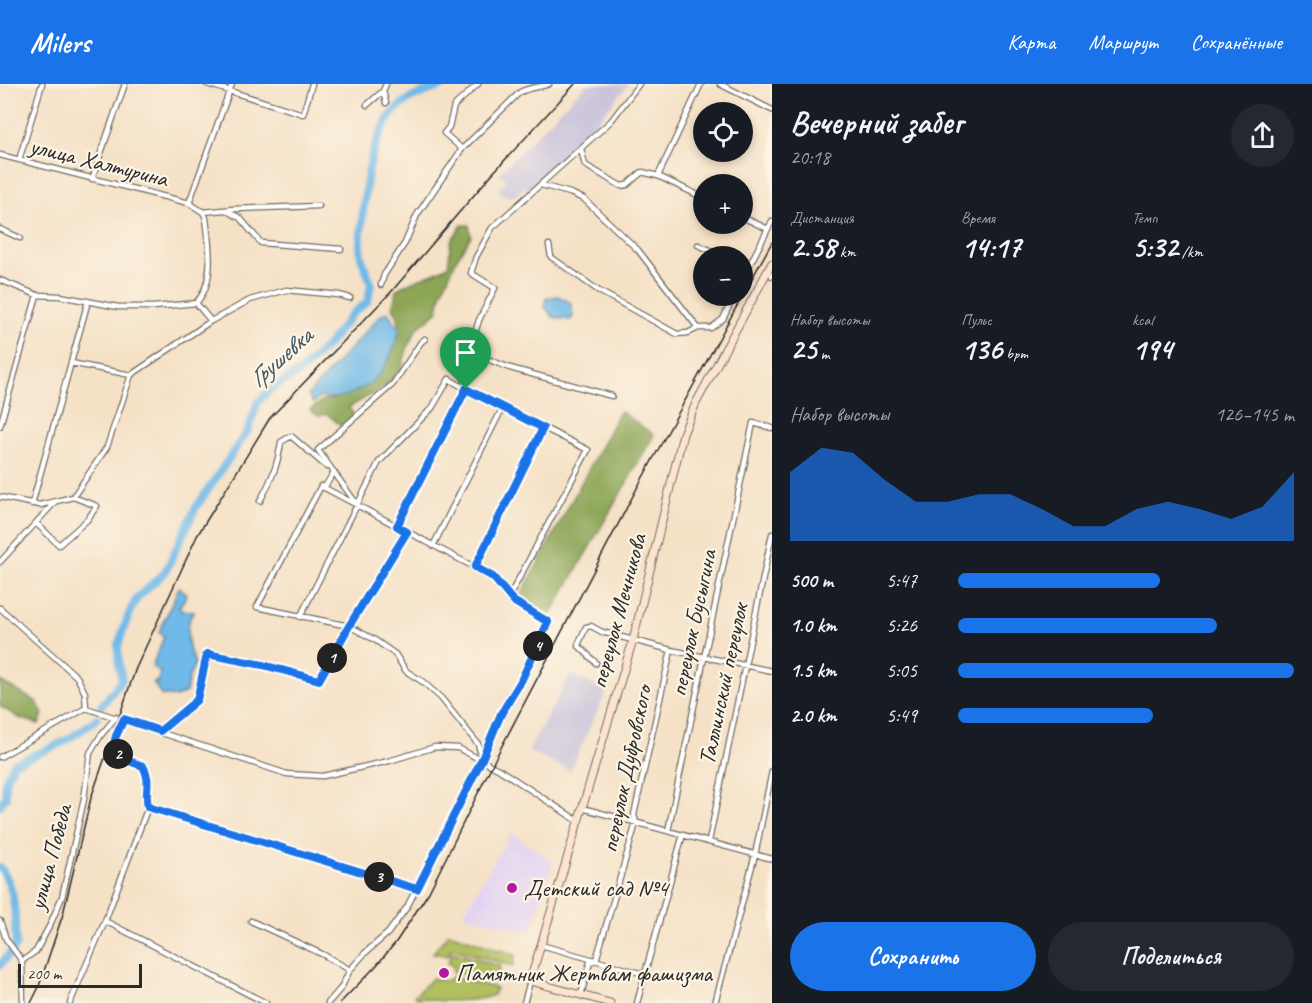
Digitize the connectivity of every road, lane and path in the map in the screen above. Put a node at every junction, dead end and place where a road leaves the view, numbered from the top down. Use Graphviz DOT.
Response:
graph roads {
  1 [pos="42,84"];
  2 [pos="124,84"];
  3 [pos="207,84"];
  4 [pos="232,84"];
  5 [pos="312,84"];
  6 [pos="386,84"];
  7 [pos="478,84"];
  8 [pos="549,84"];
  9 [pos="639,84"];
  10 [pos="701,84"];
  11 [pos="720,84"];
  12 [pos="230,91"];
  13 [pos="383,91"];
  14 [pos="386,103"];
  15 [pos="367,105"];
  16 [pos="772,110"];
  17 [pos="462,149"];
  18 [pos="580,149"];
  19 [pos="0,155"];
  20 [pos="19,160"];
  21 [pos="658,177"];
  22 [pos="92,179"];
  23 [pos="541,185"];
  24 [pos="693,193"];
  25 [pos="189,203"];
  26 [pos="319,206"];
  27 [pos="227,211"];
  28 [pos="203,212"];
  29 [pos="772,221"];
  30 [pos="753,222"];
  31 [pos="0,229"];
  32 [pos="768,229"];
  33 [pos="20,238"];
  34 [pos="549,244"];
  35 [pos="340,249"];
  36 [pos="753,259"];
  37 [pos="772,263"];
  38 [pos="771,275"];
  39 [pos="0,280"];
  40 [pos="381,285"];
  41 [pos="37,295"];
  42 [pos="350,298"];
  43 [pos="88,301"];
  44 [pos="196,303"];
  45 [pos="730,306"];
  46 [pos="211,321"];
  47 [pos="698,328"];
  48 [pos="425,339"];
  49 [pos="469,352"];
  50 [pos="71,363"];
  51 [pos="131,375"];
  52 [pos="466,389"];
  53 [pos="612,396"];
  54 [pos="503,407"];
  55 [pos="0,426"];
  56 [pos="543,428"];
  57 [pos="772,428"];
  58 [pos="334,472"];
  59 [pos="323,487"];
  60 [pos="0,497"];
  61 [pos="73,497"];
  62 [pos="57,501"];
  63 [pos="260,501"];
  64 [pos="32,504"];
  65 [pos="357,506"];
  66 [pos="36,523"];
  67 [pos="397,526"];
  68 [pos="407,532"];
  69 [pos="772,534"];
  70 [pos="432,546"];
  71 [pos="0,562"];
  72 [pos="475,567"];
  73 [pos="509,597"];
  74 [pos="0,608"];
  75 [pos="300,617"];
  76 [pos="349,626"];
  77 [pos="633,640"];
  78 [pos="671,650"];
  79 [pos="704,657"];
  80 [pos="596,663"];
  81 [pos="745,665"];
  82 [pos="772,671"];
  83 [pos="86,708"];
  84 [pos="116,717"];
  85 [pos="124,719"];
  86 [pos="160,731"];
  87 [pos="0,757"];
  88 [pos="482,759"];
  89 [pos="772,771"];
  90 [pos="148,807"];
  91 [pos="582,808"];
  92 [pos="578,820"];
  93 [pos="636,823"];
  94 [pos="668,831"];
  95 [pos="683,834"];
  96 [pos="709,841"];
  97 [pos="755,855"];
  98 [pos="772,859"];
  99 [pos="417,889"];
  100 [pos="0,921"];
  101 [pos="105,921"];
  102 [pos="251,921"];
  103 [pos="541,945"];
  104 [pos="596,960"];
  105 [pos="22,961"];
  106 [pos="351,970"];
  107 [pos="645,974"];
  108 [pos="530,981"];
  109 [pos="581,995"];
  110 [pos="23,1003"];
  111 [pos="70,1003"];
  112 [pos="266,1003"];
  113 [pos="328,1003"];
  114 [pos="524,1003"];
  115 [pos="610,1003"];
  116 [pos="637,1003"];
  117 [pos="714,1003"];
  1 -- 20 [label="street"];
  2 -- 22 [label="street"];
  3 -- 12 [label="street"];
  4 -- 12 [label="street"];
  5 -- 12 [label="street"];
  6 -- 13 [label="street"];
  7 -- 17 [label="street"];
  8 -- 17 [label="street"];
  9 -- 18 [label="street"];
  10 -- 21 [label="street"];
  11 -- 16 [label="street"];
  12 -- 25 [label="street"];
  13 -- 14 [label="street"];
  13 -- 15 [label="street"];
  17 -- 40 [label="street"];
  18 -- 21 [label="street"];
  18 -- 23 [label="street"];
  19 -- 20 [label="street, улица Халтурина"];
  20 -- 22 [label="street, улица Халтурина"];
  21 -- 24 [label="street"];
  22 -- 25 [label="street, улица Халтурина"];
  23 -- 47 [label="street"];
  23 -- 49 [label="street"];
  25 -- 28 [label="street, улица Халтурина"];
  26 -- 27 [label="street"];
  27 -- 28 [label="street"];
  27 -- 35 [label="street"];
  28 -- 44 [label="street"];
  29 -- 32 [label="street"];
  30 -- 32 [label="street"];
  31 -- 33 [label="street"];
  32 -- 36 [label="street"];
  34 -- 47 [label="street"];
  37 -- 38 [label="street, переулок Мечникова"];
  38 -- 77 [label="street, переулок Мечникова"];
  39 -- 41 [label="street"];
  41 -- 43 [label="street"];
  41 -- 55 [label="street"];
  42 -- 46 [label="street"];
  43 -- 44 [label="street"];
  43 -- 50 [label="street"];
  44 -- 46 [label="street"];
  45 -- 47 [label="street"];
  46 -- 51 [label="street"];
  48 -- 58 [label="street"];
  49 -- 52 [label="street"];
  49 -- 53 [label="street"];
  50 -- 51 [label="street"];
  50 -- 64 [label="street"];
  51 -- 61 [label="street"];
  52 -- 54 [label="street"];
  52 -- 65 [label="street"];
  52 -- 67 [label="street"];
  54 -- 56 [label="street"];
  54 -- 70 [label="street"];
  56 -- 72 [label="street"];
  56 -- 73 [label="street"];
  57 -- 79 [label="street, переулок Бусыгина"];
  58 -- 59 [label="street"];
  58 -- 63 [label="street"];
  58 -- 65 [label="street"];
  59 -- 65 [label="street"];
  59 -- 75 [label="street"];
  60 -- 64 [label="street"];
  61 -- 62 [label="street"];
  61 -- 66 [label="street"];
  62 -- 64 [label="street"];
  62 -- 66 [label="street"];
  65 -- 67 [label="street"];
  65 -- 75 [label="street"];
  66 -- 71 [label="street"];
  67 -- 68 [label="street"];
  68 -- 70 [label="street"];
  68 -- 76 [label="street"];
  69 -- 81 [label="street, Таллинский переулок"];
  70 -- 72 [label="street"];
  72 -- 73 [label="street"];
  73 -- 88 [label="street"];
  74 -- 83 [label="street"];
  75 -- 76 [label="street"];
  76 -- 86 [label="street"];
  76 -- 88 [label="street"];
  77 -- 78 [label="street"];
  77 -- 80 [label="street"];
  77 -- 91 [label="street, переулок Мечникова"];
  78 -- 79 [label="street"];
  78 -- 93 [label="street, переулок Дубровского"];
  79 -- 81 [label="street"];
  79 -- 94 [label="street, переулок Бусыгина"];
  81 -- 82 [label="street"];
  81 -- 96 [label="street, Таллинский переулок"];
  83 -- 84 [label="street"];
  83 -- 87 [label="street"];
  84 -- 85 [label="street"];
  84 -- 105 [label="street, улица Победа"];
  85 -- 86 [label="street"];
  85 -- 90 [label="street"];
  86 -- 88 [label="street"];
  88 -- 92 [label="street"];
  88 -- 99 [label="street"];
  89 -- 97 [label="street"];
  90 -- 99 [label="street"];
  90 -- 101 [label="street"];
  91 -- 92 [label="street, переулок Мечникова"];
  91 -- 93 [label="street"];
  92 -- 103 [label="street, переулок Мечникова"];
  93 -- 94 [label="street"];
  93 -- 104 [label="street, переулок Дубровского"];
  94 -- 95 [label="street"];
  95 -- 96 [label="street"];
  95 -- 107 [label="street"];
  96 -- 97 [label="street"];
  97 -- 98 [label="street"];
  97 -- 117 [label="street"];
  99 -- 106 [label="street"];
  100 -- 105 [label="street"];
  101 -- 111 [label="street"];
  101 -- 112 [label="street"];
  102 -- 106 [label="street"];
  103 -- 104 [label="street"];
  103 -- 108 [label="street, переулок Мечникова"];
  104 -- 107 [label="street"];
  104 -- 109 [label="street, переулок Дубровского"];
  105 -- 110 [label="street"];
  106 -- 113 [label="street"];
  107 -- 116 [label="street"];
  108 -- 109 [label="street"];
  108 -- 114 [label="street"];
  109 -- 115 [label="street"];
}
